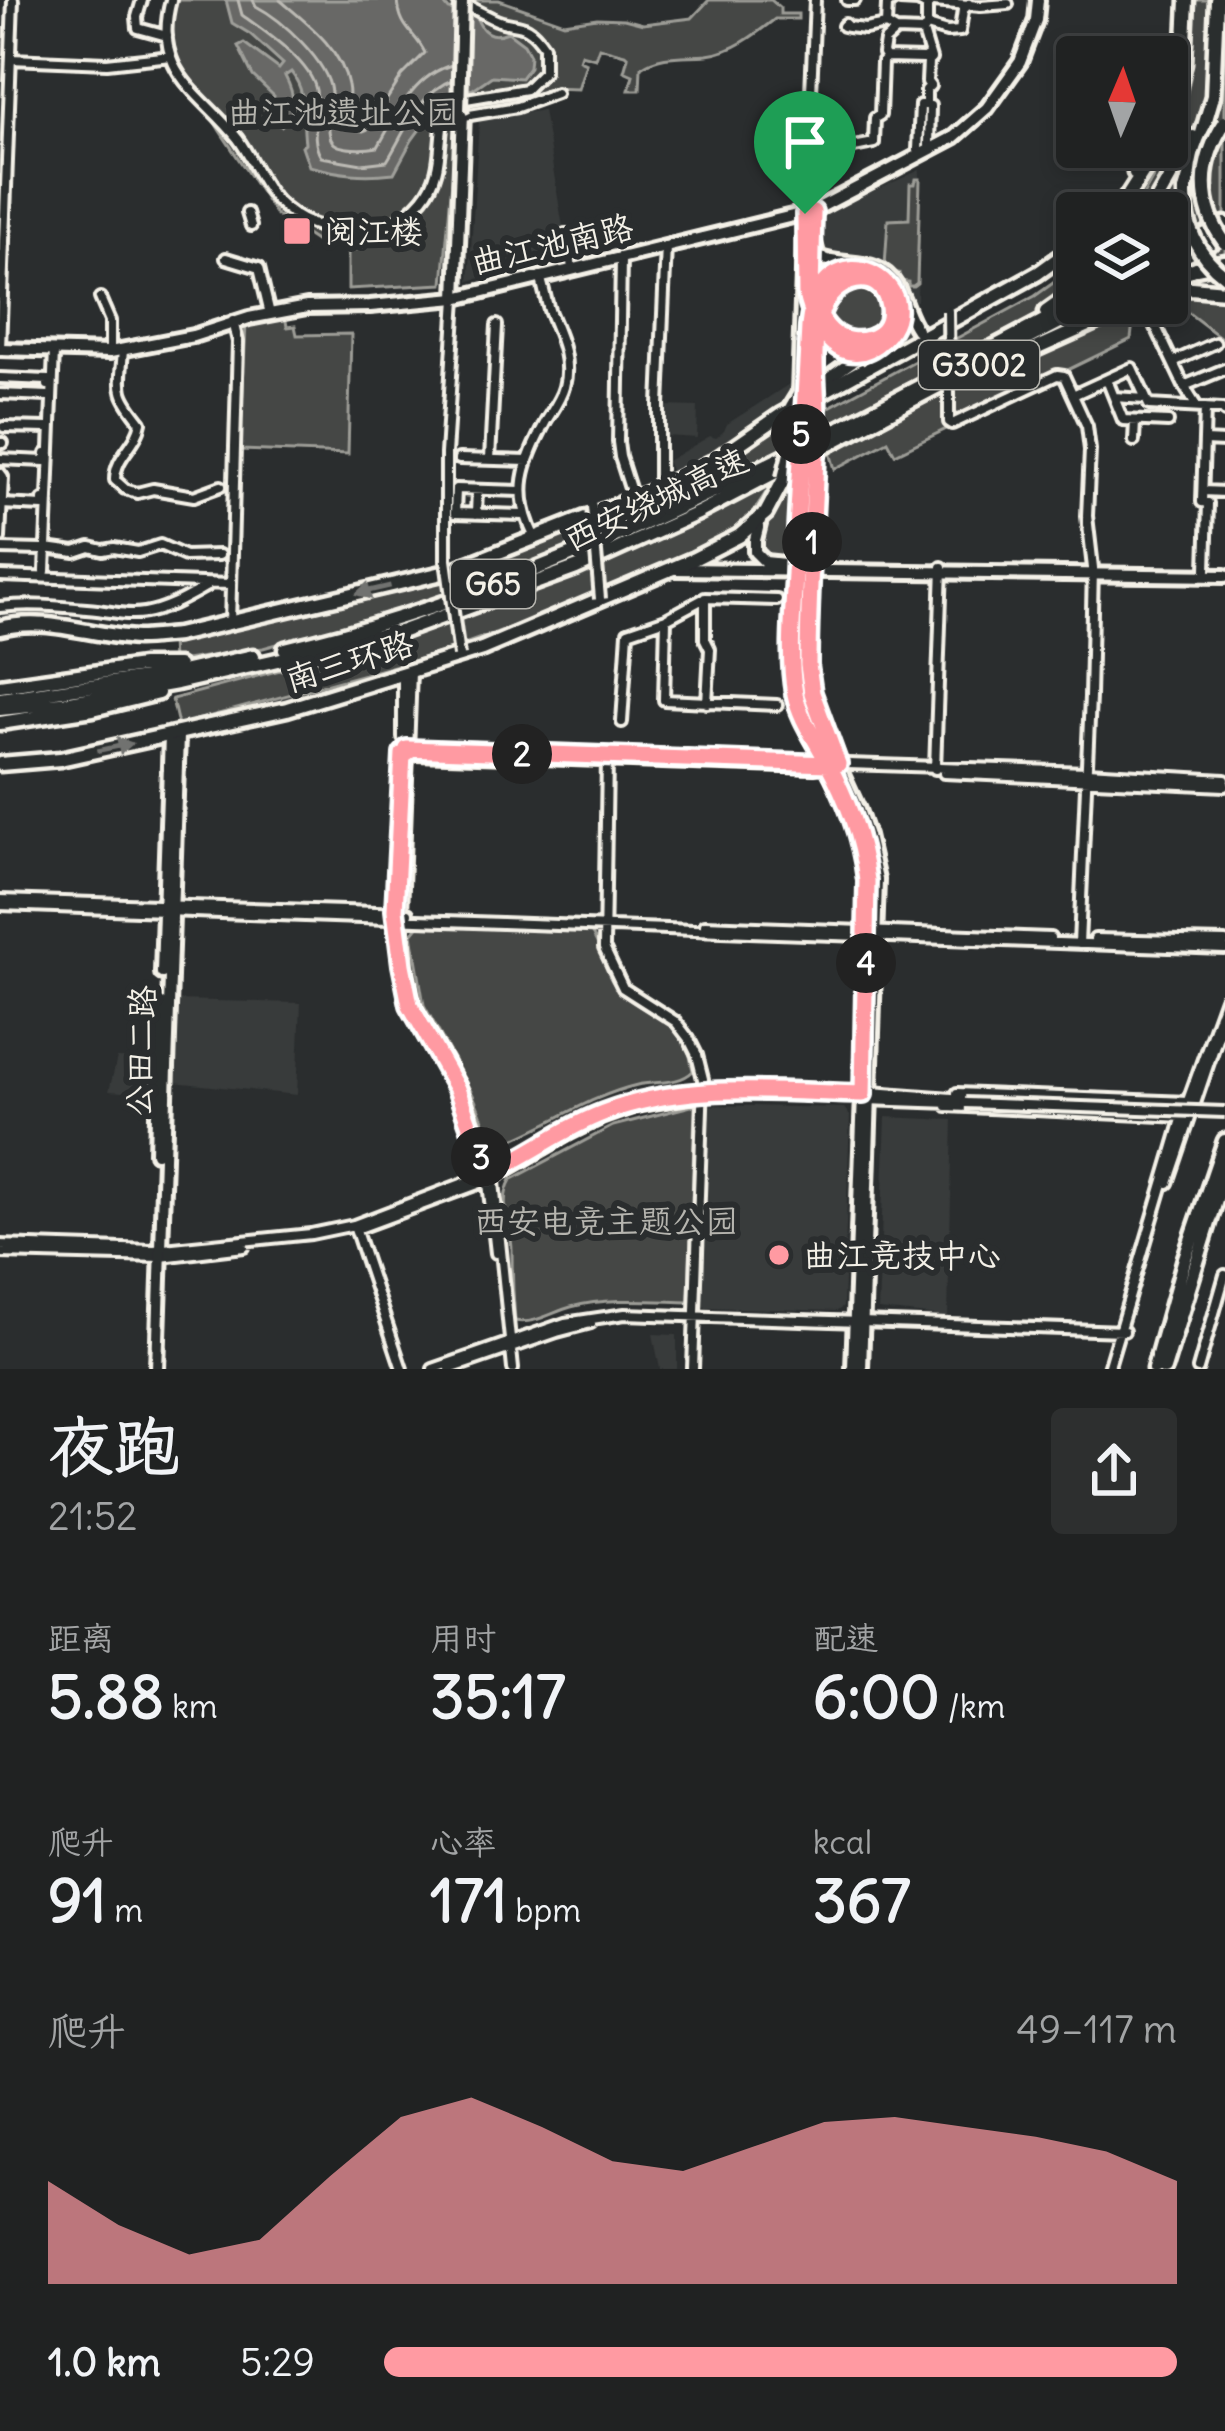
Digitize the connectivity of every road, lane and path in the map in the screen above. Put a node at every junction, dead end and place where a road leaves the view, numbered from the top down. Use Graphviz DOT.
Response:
graph roads {
  1 [pos="11,0"];
  2 [pos="142,0"];
  3 [pos="170,0"];
  4 [pos="462,0"];
  5 [pos="814,0"];
  6 [pos="1035,0"];
  7 [pos="1183,0"];
  8 [pos="1217,0"];
  9 [pos="890,1"];
  10 [pos="931,3"];
  11 [pos="970,4"];
  12 [pos="1008,4"];
  13 [pos="886,25"];
  14 [pos="848,27"];
  15 [pos="925,29"];
  16 [pos="896,32"];
  17 [pos="167,36"];
  18 [pos="1179,36"];
  19 [pos="1184,36"];
  20 [pos="1216,43"];
  21 [pos="171,56"];
  22 [pos="886,58"];
  23 [pos="11,59"];
  24 [pos="927,59"];
  25 [pos="6,84"];
  26 [pos="556,93"];
  27 [pos="463,114"];
  28 [pos="1225,122"];
  29 [pos="954,133"];
  30 [pos="923,147"];
  31 [pos="808,149"];
  32 [pos="1162,192"];
  33 [pos="808,211"];
  34 [pos="248,213"];
  35 [pos="1225,224"];
  36 [pos="251,226"];
  37 [pos="566,234"];
  38 [pos="812,236"];
  39 [pos="1225,239"];
  40 [pos="1188,244"];
  41 [pos="666,246"];
  42 [pos="1188,256"];
  43 [pos="226,257"];
  44 [pos="621,259"];
  45 [pos="1056,260"];
  46 [pos="1225,262"];
  47 [pos="572,267"];
  48 [pos="1056,269"];
  49 [pos="1188,271"];
  50 [pos="804,276"];
  51 [pos="1225,276"];
  52 [pos="540,277"];
  53 [pos="0,279"];
  54 [pos="1188,288"];
  55 [pos="892,290"];
  56 [pos="1225,291"];
  57 [pos="456,296"];
  58 [pos="100,298"];
  59 [pos="1056,305"];
  60 [pos="269,310"];
  61 [pos="948,311"];
  62 [pos="1056,314"];
  63 [pos="888,320"];
  64 [pos="233,321"];
  65 [pos="1057,324"];
  66 [pos="1080,324"];
  67 [pos="1089,324"];
  68 [pos="1155,324"];
  69 [pos="497,325"];
  70 [pos="916,330"];
  71 [pos="935,331"];
  72 [pos="1215,344"];
  73 [pos="1038,346"];
  74 [pos="0,347"];
  75 [pos="117,349"];
  76 [pos="54,351"];
  77 [pos="1173,362"];
  78 [pos="952,368"];
  79 [pos="1225,369"];
  80 [pos="807,370"];
  81 [pos="0,378"];
  82 [pos="1107,380"];
  83 [pos="815,381"];
  84 [pos="1184,386"];
  85 [pos="0,394"];
  86 [pos="1073,394"];
  87 [pos="48,396"];
  88 [pos="1114,397"];
  89 [pos="1146,398"];
  90 [pos="796,401"];
  91 [pos="1202,408"];
  92 [pos="1224,410"];
  93 [pos="781,415"];
  94 [pos="1135,421"];
  95 [pos="1168,422"];
  96 [pos="4,427"];
  97 [pos="46,428"];
  98 [pos="862,428"];
  99 [pos="1135,441"];
  100 [pos="1204,441"];
  101 [pos="1225,442"];
  102 [pos="0,459"];
  103 [pos="459,459"];
  104 [pos="490,459"];
  105 [pos="46,460"];
  106 [pos="528,461"];
  107 [pos="0,473"];
  108 [pos="221,486"];
  109 [pos="2,488"];
  110 [pos="659,489"];
  111 [pos="477,490"];
  112 [pos="521,491"];
  113 [pos="1203,491"];
  114 [pos="1225,492"];
  115 [pos="634,501"];
  116 [pos="2,504"];
  117 [pos="43,506"];
  118 [pos="592,506"];
  119 [pos="476,514"];
  120 [pos="524,515"];
  121 [pos="1,518"];
  122 [pos="760,520"];
  123 [pos="0,538"];
  124 [pos="536,540"];
  125 [pos="0,549"];
  126 [pos="44,549"];
  127 [pos="219,555"];
  128 [pos="795,563"];
  129 [pos="811,563"];
  130 [pos="667,570"];
  131 [pos="942,570"];
  132 [pos="1205,570"];
  133 [pos="43,571"];
  134 [pos="1093,571"];
  135 [pos="1225,573"];
  136 [pos="0,576"];
  137 [pos="212,584"];
  138 [pos="230,584"];
  139 [pos="600,598"];
  140 [pos="705,598"];
  141 [pos="776,600"];
  142 [pos="1,606"];
  143 [pos="666,620"];
  144 [pos="230,624"];
  145 [pos="0,628"];
  146 [pos="800,641"];
  147 [pos="268,653"];
  148 [pos="294,656"];
  149 [pos="458,656"];
  150 [pos="407,672"];
  151 [pos="0,686"];
  152 [pos="0,699"];
  153 [pos="707,703"];
  154 [pos="777,705"];
  155 [pos="0,709"];
  156 [pos="622,722"];
  157 [pos="0,723"];
  158 [pos="818,734"];
  159 [pos="174,735"];
  160 [pos="405,752"];
  161 [pos="607,760"];
  162 [pos="0,764"];
  163 [pos="834,767"];
  164 [pos="935,770"];
  165 [pos="1087,776"];
  166 [pos="1225,783"];
  167 [pos="0,902"];
  168 [pos="168,908"];
  169 [pos="399,915"];
  170 [pos="603,922"];
  171 [pos="870,935"];
  172 [pos="1078,941"];
  173 [pos="1225,945"];
  174 [pos="1225,998"];
  175 [pos="1225,1015"];
  176 [pos="703,1093"];
  177 [pos="867,1096"];
  178 [pos="928,1099"];
  179 [pos="1191,1102"];
  180 [pos="1225,1110"];
  181 [pos="1186,1118"];
  182 [pos="1225,1142"];
  183 [pos="1225,1171"];
  184 [pos="490,1176"];
  185 [pos="355,1227"];
  186 [pos="0,1249"];
  187 [pos="157,1253"];
  188 [pos="1225,1275"];
  189 [pos="1225,1287"];
  190 [pos="695,1318"];
  191 [pos="859,1324"];
  192 [pos="1121,1333"];
  193 [pos="507,1346"];
  194 [pos="154,1369"];
  195 [pos="402,1369"];
  196 [pos="433,1369"];
  197 [pos="450,1369"];
  198 [pos="511,1369"];
  199 [pos="693,1369"];
  200 [pos="857,1369"];
  201 [pos="1111,1369"];
  202 [pos="1154,1369"];
  203 [pos="1164,1369"];
  204 [pos="1199,1369"];
  1 -- 23 [label="street"];
  1 -- 25 [label="street"];
  2 -- 17 [label="street"];
  3 -- 17 [label="street"];
  4 -- 21 [label="street"];
  4 -- 27 [label="main road, bridge"];
  5 -- 31 [label="street"];
  6 -- 29 [label="main road"];
  7 -- 18 [label="highway"];
  7 -- 19 [label="highway"];
  8 -- 20 [label="highway"];
  9 -- 10 [label="street"];
  9 -- 13 [label="street"];
  10 -- 11 [label="street"];
  10 -- 15 [label="street"];
  11 -- 12 [label="street"];
  11 -- 15 [label="street"];
  13 -- 14 [label="street"];
  13 -- 16 [label="street"];
  15 -- 16 [label="street"];
  15 -- 24 [label="street"];
  16 -- 22 [label="street"];
  17 -- 21 [label="street"];
  20 -- 32 [label="highway"];
  20 -- 51 [label="highway, bridge"];
  21 -- 23 [label="street"];
  22 -- 24 [label="street"];
  22 -- 31 [label="street"];
  23 -- 25 [label="street"];
  24 -- 30 [label="street"];
  25 -- 53 [label="street"];
  25 -- 74 [label="street"];
  26 -- 27 [label="street"];
  27 -- 57 [label="main road"];
  28 -- 39 [label="highway, bridge"];
  29 -- 30 [label="main road, 曲江池南路"];
  29 -- 33 [label="main road, 曲江池南路"];
  30 -- 33 [label="main road, 曲江池南路"];
  31 -- 33 [label="street"];
  33 -- 38 [label="main road"];
  33 -- 41 [label="main road, 曲江池南路"];
  33 -- 50 [label="main road"];
  34 -- 36 [label="street"];
  35 -- 40 [label="highway"];
  37 -- 47 [label="street"];
  38 -- 63 [label="main road, bridge"];
  38 -- 70 [label="main road"];
  39 -- 42 [label="highway"];
  41 -- 44 [label="main road, 曲江池南路"];
  41 -- 47 [label="main road, 曲江池南路"];
  41 -- 110 [label="street"];
  43 -- 60 [label="street"];
  44 -- 52 [label="main road, 曲江池南路"];
  44 -- 115 [label="street"];
  45 -- 71 [label="highway, 南三环路"];
  46 -- 49 [label="highway"];
  47 -- 52 [label="main road, 曲江池南路"];
  48 -- 122 [label="highway, 南三环路, bridge"];
  50 -- 55 [label="main road"];
  50 -- 90 [label="main road"];
  52 -- 57 [label="main road, 曲江池南路"];
  52 -- 106 [label="street"];
  54 -- 56 [label="highway"];
  55 -- 70 [label="main road"];
  55 -- 80 [label="main road, bridge"];
  57 -- 60 [label="main road, 曲江池南路"];
  57 -- 64 [label="main road, 曲江池南路"];
  57 -- 149 [label="street, bridge"];
  58 -- 75 [label="street"];
  59 -- 78 [label="highway"];
  60 -- 64 [label="main road, 曲江池南路"];
  61 -- 86 [label="street, bridge"];
  62 -- 78 [label="highway, 西安绕城高速 / G65"];
  63 -- 83 [label="main road, bridge"];
  63 -- 90 [label="main road, bridge"];
  64 -- 75 [label="main road, 曲江池南路"];
  64 -- 138 [label="street"];
  65 -- 98 [label="highway, 西安绕城高速 / G3002"];
  66 -- 73 [label="highway"];
  67 -- 73 [label="highway, G65"];
  68 -- 77 [label="street"];
  69 -- 104 [label="street"];
  70 -- 71 [label="main road"];
  71 -- 93 [label="highway, 南三环路"];
  72 -- 77 [label="street"];
  73 -- 98 [label="highway, G65"];
  74 -- 75 [label="main road, 曲江池南路"];
  74 -- 76 [label="main road, 曲江池南路"];
  75 -- 76 [label="main road, 曲江池南路"];
  75 -- 108 [label="street"];
  76 -- 126 [label="street"];
  77 -- 84 [label="street"];
  78 -- 147 [label="highway, 西安绕城高速 / G65"];
  79 -- 84 [label="street"];
  80 -- 128 [label="main road, bridge"];
  80 -- 146 [label="main road, bridge"];
  81 -- 87 [label="street"];
  82 -- 86 [label="street"];
  82 -- 88 [label="street"];
  82 -- 89 [label="street"];
  83 -- 129 [label="main road, bridge"];
  83 -- 146 [label="main road, bridge"];
  84 -- 91 [label="street"];
  85 -- 87 [label="street"];
  86 -- 134 [label="street"];
  87 -- 97 [label="street"];
  88 -- 89 [label="street"];
  88 -- 94 [label="street"];
  89 -- 91 [label="street"];
  90 -- 93 [label="main road"];
  91 -- 92 [label="street"];
  91 -- 100 [label="street"];
  93 -- 110 [label="highway, 南三环路"];
  94 -- 95 [label="street"];
  94 -- 99 [label="street"];
  96 -- 97 [label="street"];
  97 -- 105 [label="street"];
  98 -- 148 [label="highway, 西安绕城高速 / G65"];
  100 -- 101 [label="street"];
  100 -- 113 [label="street"];
  102 -- 105 [label="street"];
  103 -- 104 [label="street"];
  104 -- 106 [label="street"];
  105 -- 117 [label="street"];
  106 -- 112 [label="street"];
  107 -- 109 [label="street"];
  109 -- 116 [label="street"];
  110 -- 115 [label="highway, 南三环路"];
  111 -- 112 [label="street"];
  111 -- 119 [label="street"];
  111 -- 119 [label="street"];
  112 -- 120 [label="street"];
  113 -- 114 [label="street"];
  113 -- 132 [label="street"];
  115 -- 124 [label="highway, 南三环路"];
  116 -- 117 [label="street"];
  116 -- 121 [label="street"];
  117 -- 126 [label="street"];
  118 -- 139 [label="street, bridge"];
  119 -- 120 [label="street"];
  120 -- 124 [label="street"];
  121 -- 123 [label="street"];
  122 -- 128 [label="main road"];
  122 -- 130 [label="highway, 南三环路"];
  124 -- 144 [label="highway, 南三环路, one-way"];
  125 -- 126 [label="street"];
  126 -- 127 [label="street"];
  126 -- 133 [label="street"];
  128 -- 129 [label="main road"];
  128 -- 130 [label="main road"];
  128 -- 158 [label="main road"];
  129 -- 131 [label="main road"];
  129 -- 158 [label="main road"];
  130 -- 139 [label="highway, 南三环路"];
  131 -- 134 [label="main road"];
  131 -- 164 [label="street"];
  132 -- 134 [label="main road"];
  132 -- 135 [label="main road"];
  134 -- 135 [label="main road"];
  134 -- 165 [label="street"];
  136 -- 137 [label="street"];
  137 -- 138 [label="street"];
  137 -- 142 [label="street"];
  138 -- 144 [label="street"];
  139 -- 149 [label="highway, 南三环路"];
  140 -- 141 [label="street"];
  140 -- 143 [label="street"];
  140 -- 153 [label="street"];
  143 -- 153 [label="street"];
  143 -- 156 [label="street"];
  144 -- 145 [label="highway, 南三环路"];
  146 -- 158 [label="main road"];
  147 -- 151 [label="highway"];
  147 -- 152 [label="highway, 西安绕城高速 / G65"];
  148 -- 155 [label="highway, 西安绕城高速 / G65"];
  148 -- 157 [label="highway"];
  149 -- 150 [label="highway, 南三环路"];
  150 -- 159 [label="highway, 南三环路"];
  150 -- 160 [label="street"];
  153 -- 154 [label="street"];
  158 -- 163 [label="main road"];
  162 -- 159 [label="highway, 南三环路, one-way"];
  159 -- 168 [label="main road, 公田二路"];
  160 -- 161 [label="street"];
  160 -- 169 [label="street"];
  161 -- 163 [label="street"];
  161 -- 170 [label="street"];
  163 -- 164 [label="street"];
  163 -- 171 [label="main road"];
  164 -- 165 [label="street"];
  165 -- 166 [label="street"];
  165 -- 172 [label="street"];
  167 -- 168 [label="street"];
  168 -- 169 [label="street"];
  168 -- 187 [label="main road, 公田二路"];
  169 -- 170 [label="street"];
  169 -- 184 [label="street"];
  170 -- 171 [label="street"];
  170 -- 176 [label="street"];
  171 -- 172 [label="street"];
  171 -- 177 [label="main road"];
  172 -- 173 [label="street"];
  174 -- 179 [label="street"];
  175 -- 179 [label="street"];
  176 -- 177 [label="street"];
  176 -- 184 [label="street"];
  176 -- 190 [label="street"];
  177 -- 178 [label="street"];
  177 -- 191 [label="main road"];
  178 -- 179 [label="street"];
  178 -- 180 [label="street, bridge"];
  178 -- 181 [label="street"];
  179 -- 181 [label="street"];
  181 -- 192 [label="street"];
  182 -- 202 [label="highway"];
  183 -- 203 [label="highway"];
  184 -- 185 [label="street"];
  184 -- 193 [label="street"];
  185 -- 187 [label="street"];
  185 -- 195 [label="street"];
  186 -- 187 [label="street"];
  187 -- 194 [label="main road, 公田二路"];
  188 -- 204 [label="street"];
  189 -- 204 [label="street"];
  190 -- 191 [label="street"];
  190 -- 193 [label="street"];
  190 -- 199 [label="street"];
  191 -- 192 [label="street"];
  191 -- 200 [label="main road"];
  192 -- 201 [label="street"];
  193 -- 196 [label="street"];
  193 -- 197 [label="street"];
  193 -- 198 [label="street"];
}
